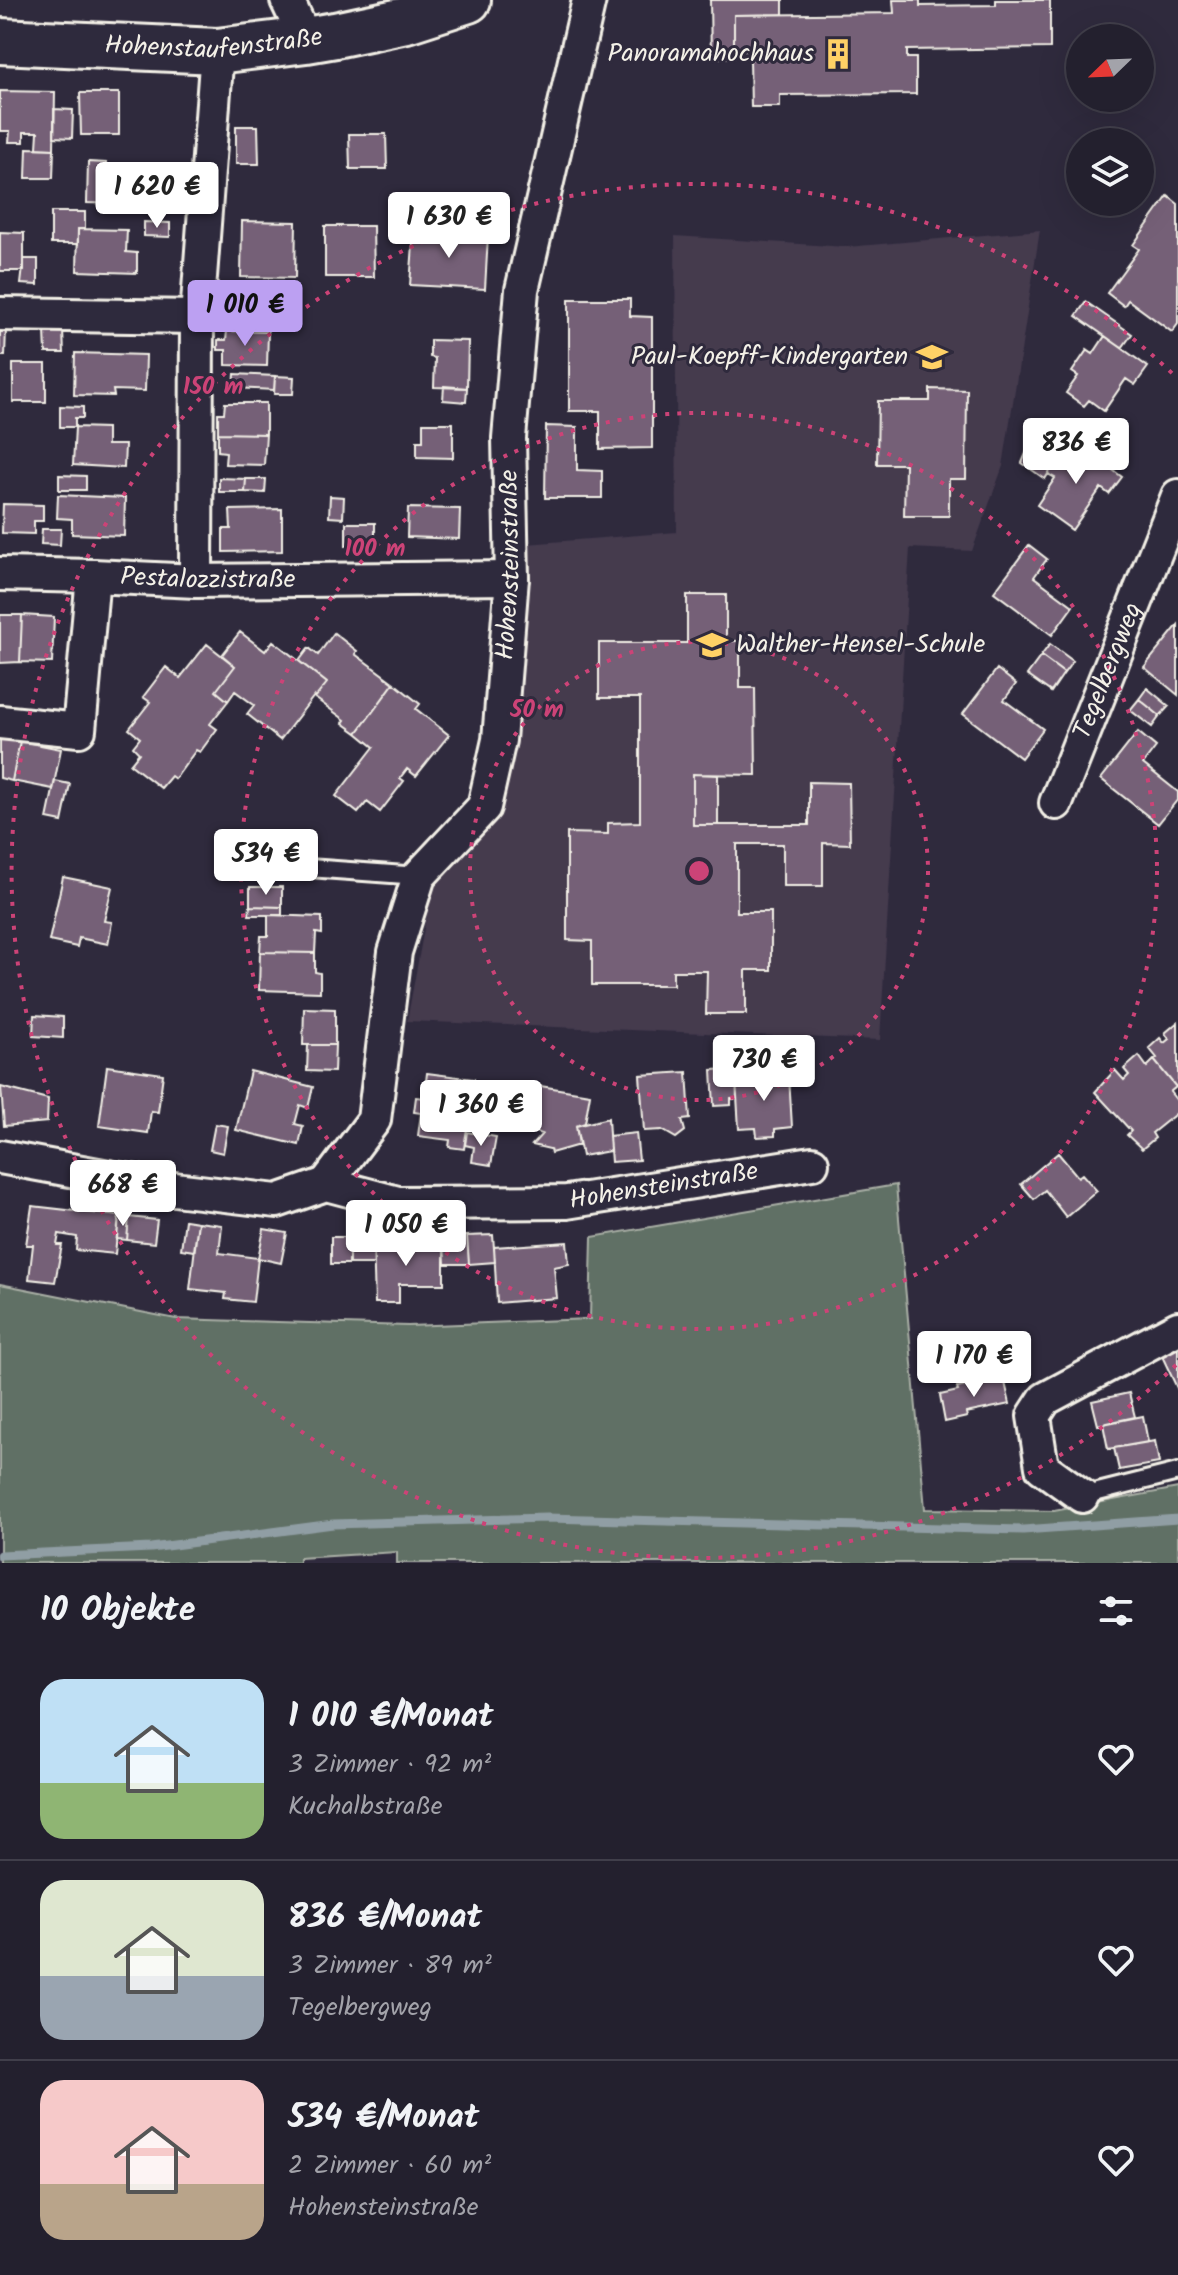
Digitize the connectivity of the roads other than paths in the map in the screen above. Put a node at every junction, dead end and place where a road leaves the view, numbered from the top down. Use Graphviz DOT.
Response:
graph roads {
  1 [pos="287,0"];
  2 [pos="468,0"];
  3 [pos="589,0"];
  4 [pos="306,40"];
  5 [pos="0,41"];
  6 [pos="217,51"];
  7 [pos="0,314"];
  8 [pos="197,317"];
  9 [pos="1178,496"];
  10 [pos="0,574"];
  11 [pos="93,576"];
  12 [pos="512,578"];
  13 [pos="196,581"];
  14 [pos="0,722"];
  15 [pos="1056,803"];
  16 [pos="281,866"];
  17 [pos="419,876"];
  18 [pos="0,1157"];
  19 [pos="812,1163"];
  20 [pos="326,1184"];
  21 [pos="1178,1328"];
  22 [pos="1178,1472"];
  23 [pos="1082,1496"];
  1 -- 4 [label="street"];
  2 -- 4 [label="main road, Hohenstaufenstraße"];
  3 -- 12 [label="street, Hohensteinstraße"];
  4 -- 6 [label="main road, Hohenstaufenstraße"];
  5 -- 6 [label="main road, Hohenstaufenstraße"];
  6 -- 8 [label="street"];
  7 -- 8 [label="street"];
  8 -- 13 [label="street"];
  9 -- 15 [label="street, Tegelbergweg"];
  10 -- 11 [label="street, Pestalozzistraße"];
  11 -- 13 [label="street, Pestalozzistraße"];
  11 -- 14 [label="street"];
  12 -- 13 [label="street, Pestalozzistraße"];
  12 -- 17 [label="street, Hohensteinstraße"];
  16 -- 17 [label="lane"];
  17 -- 20 [label="street, Hohensteinstraße"];
  18 -- 20 [label="street"];
  19 -- 20 [label="street, Hohensteinstraße"];
  21 -- 23 [label="street"];
  22 -- 23 [label="lane"];
}
